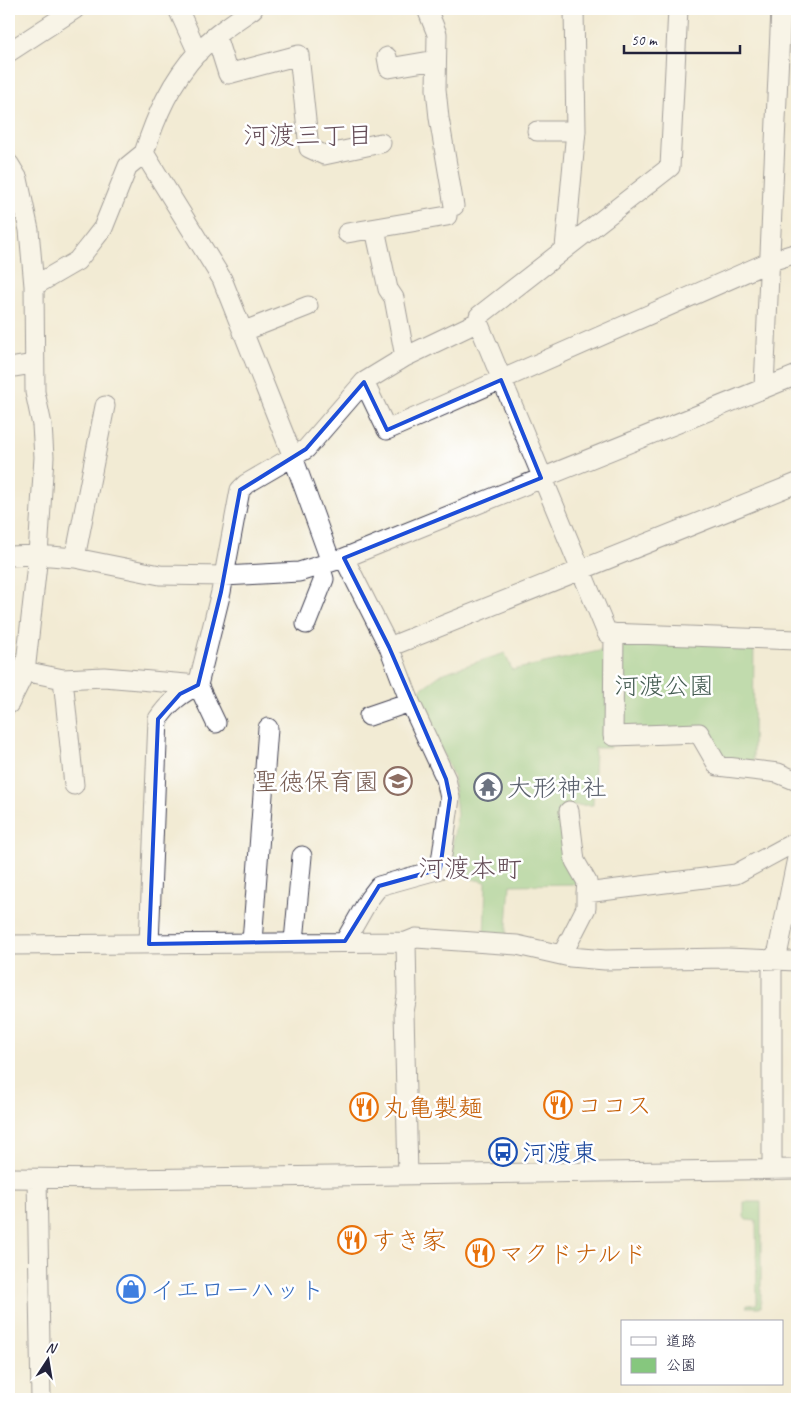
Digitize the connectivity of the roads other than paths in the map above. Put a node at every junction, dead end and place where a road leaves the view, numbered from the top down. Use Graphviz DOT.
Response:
graph roads {
  1 [pos="75,9"];
  2 [pos="178,9"];
  3 [pos="253,9"];
  4 [pos="427,9"];
  5 [pos="574,9"];
  6 [pos="678,9"];
  7 [pos="781,9"];
  8 [pos="216,36"];
  9 [pos="9,52"];
  10 [pos="198,52"];
  11 [pos="387,57"];
  12 [pos="436,60"];
  13 [pos="537,131"];
  14 [pos="576,131"];
  15 [pos="381,143"];
  16 [pos="144,153"];
  17 [pos="9,164"];
  18 [pos="376,229"];
  19 [pos="347,233"];
  20 [pos="564,248"];
  21 [pos="797,253"];
  22 [pos="771,261"];
  23 [pos="34,286"];
  24 [pos="308,306"];
  25 [pos="478,322"];
  26 [pos="242,332"];
  27 [pos="405,357"];
  28 [pos="33,364"];
  29 [pos="9,368"];
  30 [pos="797,375"];
  31 [pos="501,380"];
  32 [pos="364,382"];
  33 [pos="764,387"];
  34 [pos="105,406"];
  35 [pos="293,457"];
  36 [pos="541,478"];
  37 [pos="797,483"];
  38 [pos="38,555"];
  39 [pos="9,556"];
  40 [pos="75,558"];
  41 [pos="332,562"];
  42 [pos="581,570"];
  43 [pos="224,576"];
  44 [pos="306,624"];
  45 [pos="614,633"];
  46 [pos="797,640"];
  47 [pos="389,647"];
  48 [pos="17,670"];
  49 [pos="62,679"];
  50 [pos="198,685"];
  51 [pos="410,702"];
  52 [pos="9,704"];
  53 [pos="369,716"];
  54 [pos="216,723"];
  55 [pos="268,728"];
  56 [pos="797,781"];
  57 [pos="74,785"];
  58 [pos="569,811"];
  59 [pos="797,840"];
  60 [pos="302,856"];
  61 [pos="797,858"];
  62 [pos="586,893"];
  63 [pos="294,941"];
  64 [pos="345,941"];
  65 [pos="252,942"];
  66 [pos="406,942"];
  67 [pos="149,944"];
  68 [pos="9,945"];
  69 [pos="562,955"];
  70 [pos="772,960"];
  71 [pos="797,961"];
  72 [pos="797,1169"];
  73 [pos="772,1170"];
  74 [pos="408,1175"];
  75 [pos="9,1178"];
  76 [pos="37,1179"];
  77 [pos="41,1399"];
  1 -- 9 [label="street"];
  2 -- 10 [label="street"];
  3 -- 8 [label="street"];
  4 -- 12 [label="street"];
  5 -- 14 [label="street"];
  6 -- 20 [label="street"];
  7 -- 22 [label="street"];
  8 -- 10 [label="street"];
  8 -- 15 [label="street"];
  10 -- 16 [label="street"];
  11 -- 12 [label="street"];
  12 -- 18 [label="street"];
  13 -- 14 [label="street"];
  14 -- 20 [label="street"];
  16 -- 23 [label="street"];
  16 -- 26 [label="street"];
  17 -- 23 [label="street"];
  18 -- 19 [label="street"];
  18 -- 27 [label="street"];
  20 -- 25 [label="street"];
  21 -- 22 [label="street"];
  22 -- 31 [label="street"];
  22 -- 33 [label="street"];
  23 -- 28 [label="street"];
  24 -- 26 [label="street"];
  25 -- 27 [label="street"];
  25 -- 31 [label="street"];
  26 -- 35 [label="street"];
  27 -- 32 [label="street"];
  28 -- 29 [label="street"];
  28 -- 38 [label="street"];
  30 -- 33 [label="street"];
  31 -- 32 [label="street"];
  31 -- 36 [label="street"];
  32 -- 35 [label="street"];
  33 -- 36 [label="street"];
  34 -- 40 [label="street"];
  35 -- 41 [label="street"];
  35 -- 43 [label="street"];
  36 -- 41 [label="street"];
  36 -- 42 [label="street"];
  37 -- 42 [label="street"];
  38 -- 39 [label="street"];
  38 -- 40 [label="street"];
  38 -- 48 [label="street"];
  40 -- 43 [label="street"];
  41 -- 43 [label="street"];
  41 -- 44 [label="street"];
  41 -- 47 [label="street"];
  42 -- 45 [label="street"];
  42 -- 47 [label="street"];
  43 -- 50 [label="street"];
  45 -- 46 [label="street"];
  45 -- 56 [label="street"];
  47 -- 51 [label="street"];
  48 -- 49 [label="street"];
  48 -- 52 [label="street"];
  49 -- 50 [label="street"];
  49 -- 57 [label="street"];
  50 -- 54 [label="street"];
  50 -- 67 [label="street"];
  51 -- 53 [label="street"];
  51 -- 64 [label="street"];
  55 -- 65 [label="street"];
  58 -- 62 [label="street"];
  59 -- 62 [label="street"];
  60 -- 63 [label="street"];
  61 -- 70 [label="street"];
  62 -- 69 [label="street"];
  63 -- 64 [label="street"];
  63 -- 65 [label="street"];
  64 -- 66 [label="street"];
  65 -- 67 [label="street"];
  66 -- 69 [label="street"];
  66 -- 74 [label="street"];
  67 -- 68 [label="street"];
  69 -- 70 [label="street"];
  70 -- 71 [label="street"];
  70 -- 73 [label="street"];
  72 -- 73 [label="street"];
  73 -- 74 [label="street"];
  74 -- 76 [label="street"];
  75 -- 76 [label="street"];
  76 -- 77 [label="street"];
}
